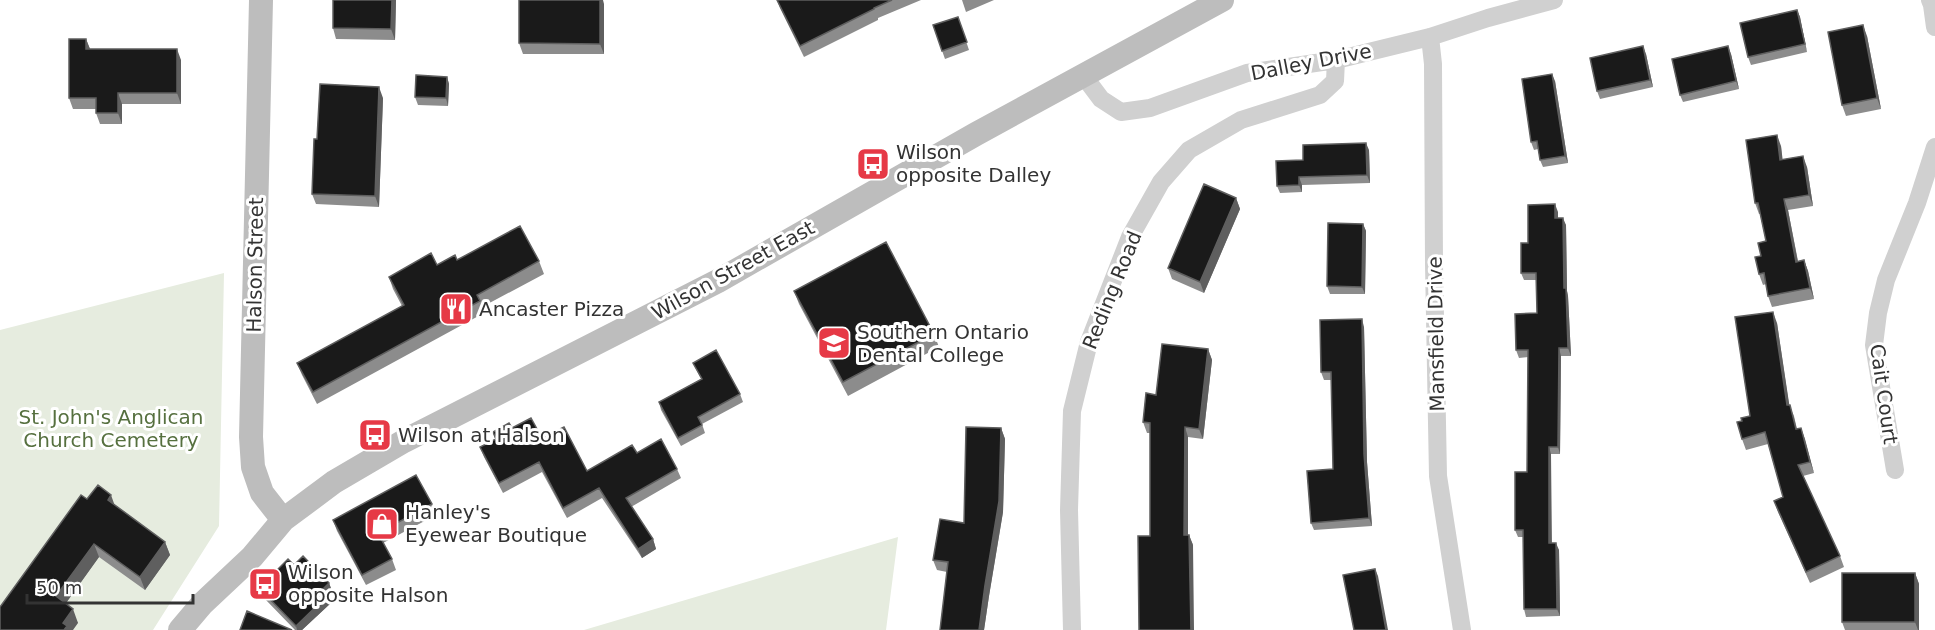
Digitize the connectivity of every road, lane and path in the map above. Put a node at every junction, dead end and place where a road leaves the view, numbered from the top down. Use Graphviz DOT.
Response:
graph roads {
  1 [pos="261,0"];
  2 [pos="1222,0"];
  3 [pos="1554,0"];
  4 [pos="1932,3"];
  5 [pos="1935,27"];
  6 [pos="1430,37"];
  7 [pos="1336,60"];
  8 [pos="1083,75"];
  9 [pos="1935,147"];
  10 [pos="1895,470"];
  11 [pos="284,520"];
  12 [pos="180,630"];
  13 [pos="1072,630"];
  14 [pos="1462,630"];
  1 -- 11 [label="main road, Halson Street"];
  2 -- 8 [label="main road, Wilson Street East"];
  3 -- 6 [label="street, Dalley Drive"];
  4 -- 5 [label="street"];
  6 -- 7 [label="street, Dalley Drive"];
  6 -- 14 [label="street, Mansfield Drive"];
  7 -- 8 [label="street, Dalley Drive"];
  7 -- 13 [label="street, Reding Road"];
  8 -- 11 [label="main road, Wilson Street East"];
  9 -- 10 [label="street, Cait Court"];
  11 -- 12 [label="main road, Wilson Street East"];
}
